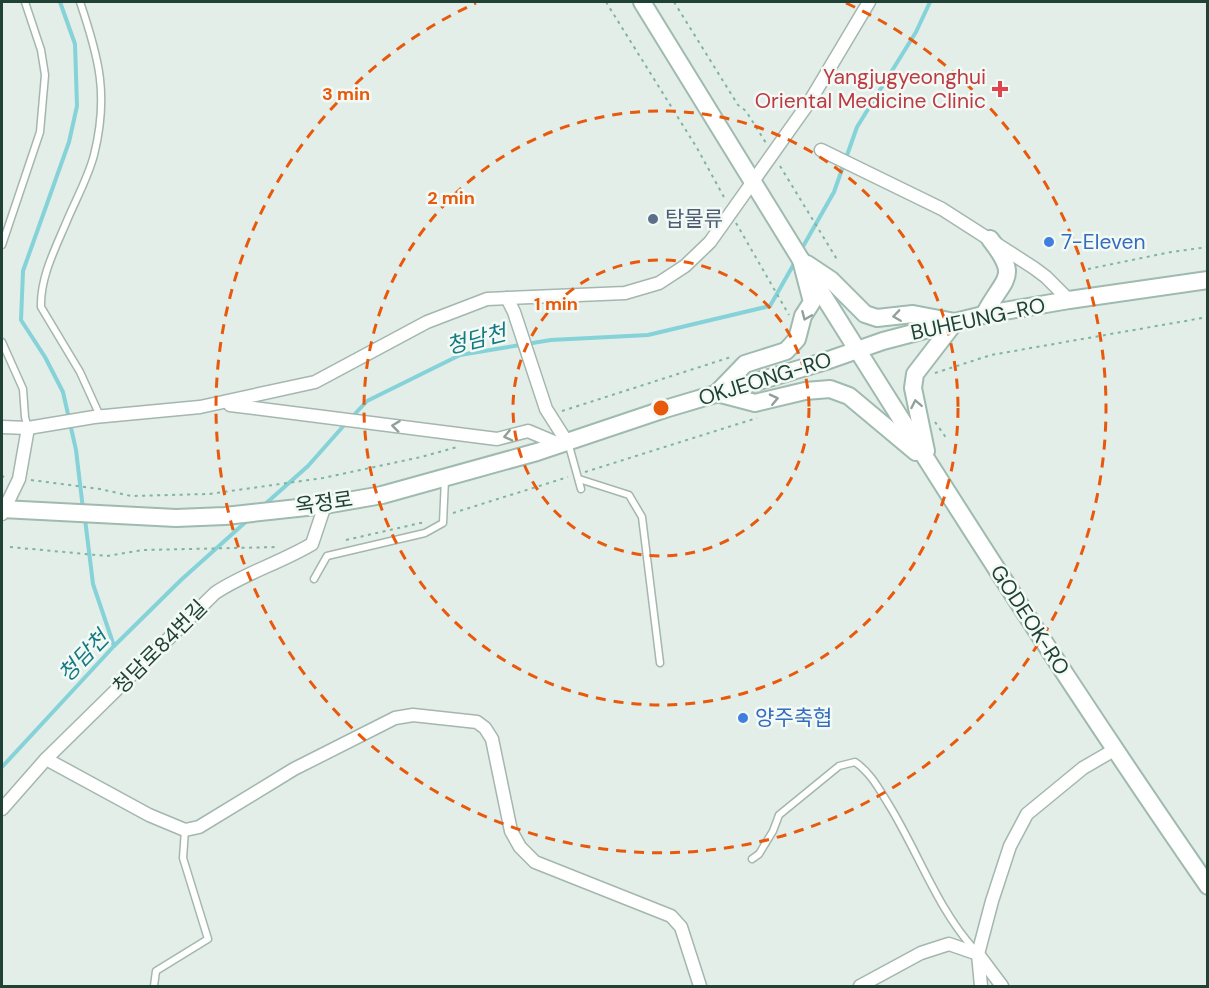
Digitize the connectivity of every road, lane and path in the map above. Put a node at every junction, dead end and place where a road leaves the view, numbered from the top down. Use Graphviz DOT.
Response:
graph roads {
  1 [pos="25,2"];
  2 [pos="80,2"];
  3 [pos="606,2"];
  4 [pos="642,2"];
  5 [pos="647,2"];
  6 [pos="674,2"];
  7 [pos="869,2"];
  8 [pos="655,22"];
  9 [pos="821,150"];
  10 [pos="772,153"];
  11 [pos="752,182"];
  12 [pos="731,212"];
  13 [pos="990,239"];
  14 [pos="2,245"];
  15 [pos="1208,247"];
  16 [pos="801,260"];
  17 [pos="838,261"];
  18 [pos="1088,269"];
  19 [pos="1208,280"];
  20 [pos="507,298"];
  21 [pos="1069,300"];
  22 [pos="984,315"];
  23 [pos="1208,316"];
  24 [pos="790,317"];
  25 [pos="955,322"];
  26 [pos="2,342"];
  27 [pos="856,351"];
  28 [pos="732,356"];
  29 [pos="935,373"];
  30 [pos="717,393"];
  31 [pos="217,404"];
  32 [pos="549,414"];
  33 [pos="765,415"];
  34 [pos="97,416"];
  35 [pos="2,427"];
  36 [pos="28,428"];
  37 [pos="484,438"];
  38 [pos="563,443"];
  39 [pos="928,462"];
  40 [pos="578,477"];
  41 [pos="445,478"];
  42 [pos="30,480"];
  43 [pos="581,489"];
  44 [pos="317,505"];
  45 [pos="2,511"];
  46 [pos="443,516"];
  47 [pos="346,540"];
  48 [pos="10,547"];
  49 [pos="272,547"];
  50 [pos="314,579"];
  51 [pos="660,663"];
  52 [pos="1114,750"];
  53 [pos="46,759"];
  54 [pos="2,809"];
  55 [pos="185,830"];
  56 [pos="752,859"];
  57 [pos="1208,885"];
  58 [pos="978,954"];
  59 [pos="154,987"];
  60 [pos="700,987"];
  61 [pos="860,987"];
  62 [pos="981,987"];
  63 [pos="1002,987"];
  1 -- 14 [label="lane"];
  2 -- 34 [label="lane"];
  3 -- 12 [label="path"];
  4 -- 8 [label="main road"];
  5 -- 8 [label="main road"];
  6 -- 10 [label="path"];
  7 -- 10 [label="street"];
  8 -- 11 [label="main road"];
  9 -- 13 [label="street"];
  10 -- 11 [label="street"];
  10 -- 17 [label="path"];
  11 -- 12 [label="street"];
  11 -- 16 [label="main road"];
  12 -- 20 [label="street"];
  12 -- 24 [label="path"];
  13 -- 21 [label="street"];
  13 -- 22 [label="main road"];
  15 -- 18 [label="path"];
  25 -- 16 [label="main road, one-way"];
  16 -- 27 [label="main road"];
  16 -- 30 [label="main road, one-way"];
  19 -- 21 [label="main road, BUHEUNG-RO"];
  20 -- 31 [label="street"];
  20 -- 32 [label="street"];
  21 -- 22 [label="main road, BUHEUNG-RO"];
  22 -- 25 [label="main road, BUHEUNG-RO"];
  23 -- 29 [label="path"];
  25 -- 27 [label="main road, BUHEUNG-RO"];
  39 -- 25 [label="main road, one-way"];
  26 -- 36 [label="lane"];
  27 -- 30 [label="main road, OKJEONG-RO"];
  27 -- 39 [label="main road, GODEOK-RO"];
  28 -- 32 [label="path"];
  30 -- 38 [label="main road, OKJEONG-RO"];
  30 -- 39 [label="main road, one-way"];
  31 -- 34 [label="street"];
  37 -- 31 [label="street, one-way"];
  32 -- 38 [label="street"];
  33 -- 40 [label="path"];
  34 -- 36 [label="street"];
  35 -- 36 [label="street"];
  36 -- 45 [label="street"];
  38 -- 37 [label="street, one-way"];
  37 -- 42 [label="path"];
  38 -- 40 [label="lane"];
  38 -- 41 [label="main road, 옥정로"];
  39 -- 52 [label="main road, GODEOK-RO"];
  40 -- 43 [label="lane"];
  40 -- 46 [label="path"];
  40 -- 51 [label="lane"];
  41 -- 44 [label="main road, 옥정로"];
  41 -- 46 [label="lane"];
  44 -- 45 [label="main road, 옥정로"];
  44 -- 53 [label="street, 청담로84번길"];
  46 -- 47 [label="path"];
  46 -- 50 [label="lane"];
  48 -- 49 [label="path"];
  52 -- 57 [label="main road, GODEOK-RO"];
  52 -- 58 [label="street"];
  53 -- 54 [label="street, 청담로84번길"];
  53 -- 55 [label="street"];
  55 -- 59 [label="lane"];
  55 -- 60 [label="street"];
  56 -- 58 [label="lane"];
  58 -- 61 [label="street"];
  58 -- 62 [label="street"];
  58 -- 63 [label="street"];
}
